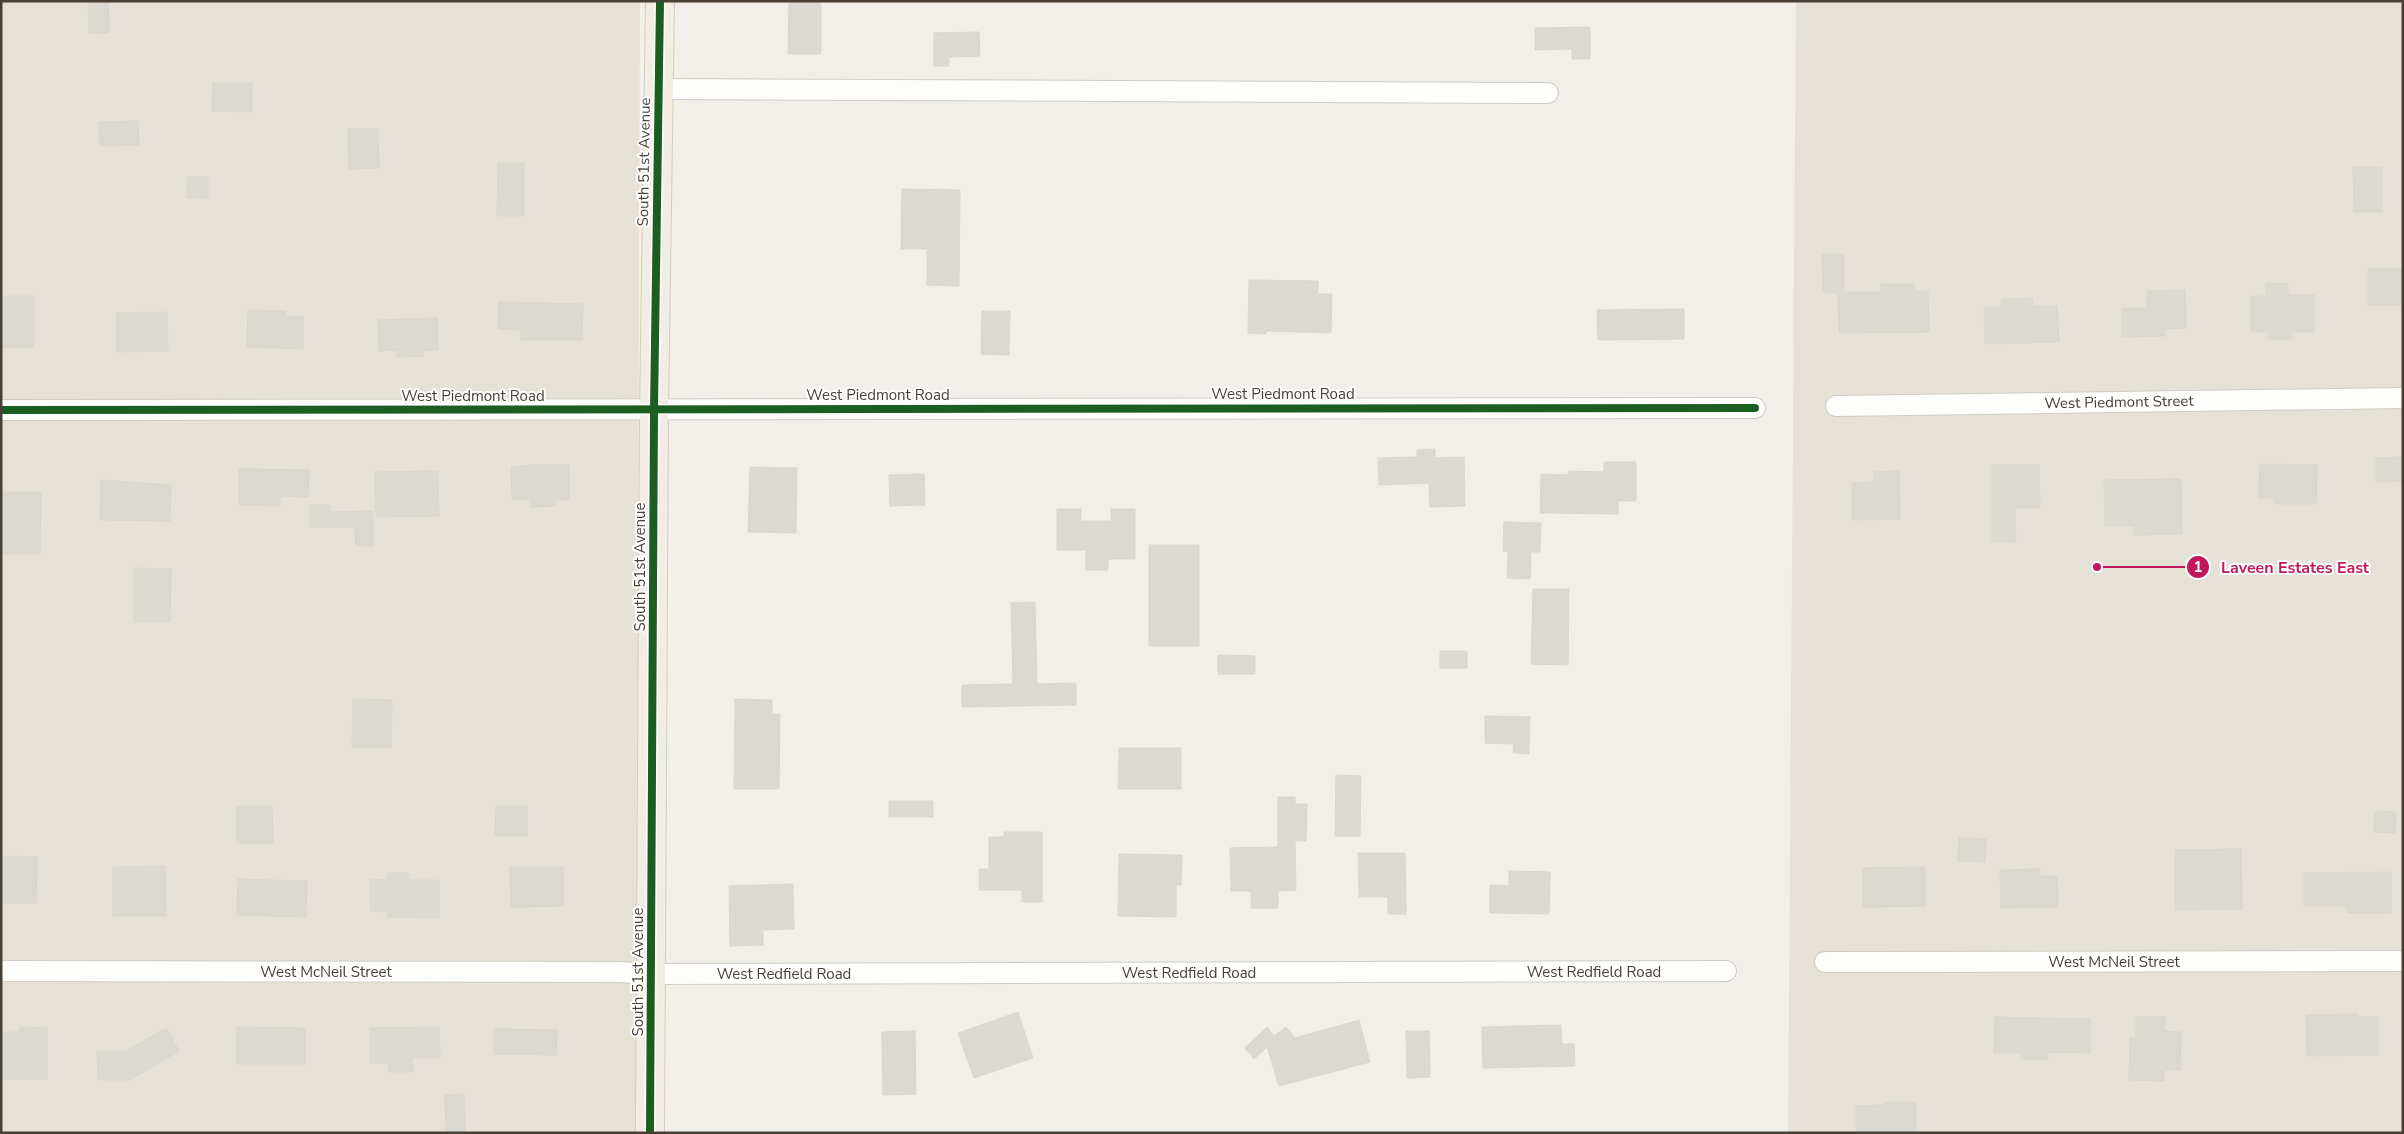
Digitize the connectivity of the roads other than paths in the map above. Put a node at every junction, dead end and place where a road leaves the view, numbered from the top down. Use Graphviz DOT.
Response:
graph roads {
  1 [pos="660,1"];
  2 [pos="659,89"];
  3 [pos="1548,93"];
  4 [pos="2403,398"];
  5 [pos="1836,406"];
  6 [pos="1756,408"];
  7 [pos="1,410"];
  8 [pos="654,410"];
  9 [pos="2403,961"];
  10 [pos="1825,962"];
  11 [pos="1,971"];
  12 [pos="1726,971"];
  13 [pos="652,974"];
  14 [pos="650,1133"];
  1 -- 2 [label="main road, South 51st Avenue"];
  2 -- 3 [label="street"];
  2 -- 8 [label="main road, South 51st Avenue"];
  4 -- 5 [label="street, West Piedmont Street"];
  6 -- 8 [label="street, West Piedmont Road"];
  7 -- 8 [label="street, West Piedmont Road"];
  8 -- 13 [label="main road, South 51st Avenue"];
  9 -- 10 [label="street, West McNeil Street"];
  11 -- 13 [label="street, West McNeil Street"];
  12 -- 13 [label="street, West Redfield Road"];
  13 -- 14 [label="main road, South 51st Avenue"];
}
